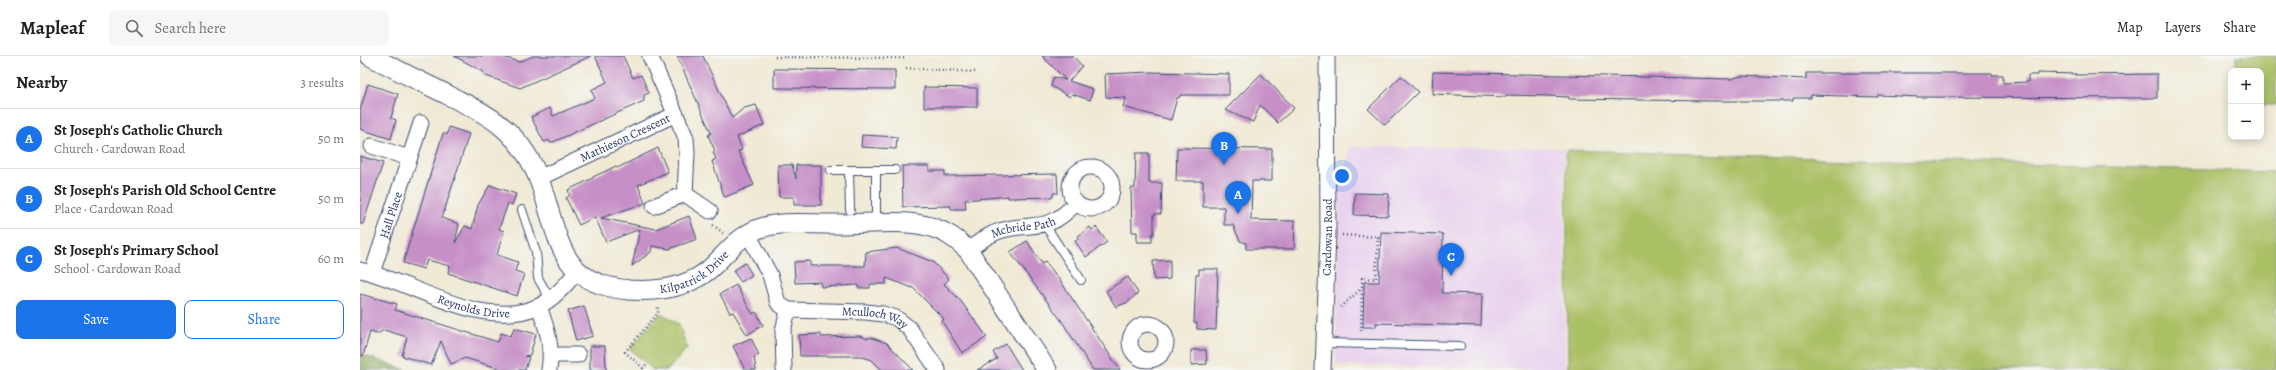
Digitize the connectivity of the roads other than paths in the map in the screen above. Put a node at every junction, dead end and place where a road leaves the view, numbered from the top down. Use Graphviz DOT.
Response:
graph roads {
  1 [pos="650,56"];
  2 [pos="1327,56"];
  3 [pos="377,58"];
  4 [pos="676,114"];
  5 [pos="421,122"];
  6 [pos="372,146"];
  7 [pos="410,158"];
  8 [pos="831,170"];
  9 [pos="895,170"];
  10 [pos="849,171"];
  11 [pos="876,171"];
  12 [pos="539,178"];
  13 [pos="685,194"];
  14 [pos="1076,203"];
  15 [pos="654,206"];
  16 [pos="522,210"];
  17 [pos="850,210"];
  18 [pos="710,211"];
  19 [pos="876,224"];
  20 [pos="1045,225"];
  21 [pos="742,238"];
  22 [pos="968,250"];
  23 [pos="366,271"];
  24 [pos="577,271"];
  25 [pos="1082,280"];
  26 [pos="545,302"];
  27 [pos="788,310"];
  28 [pos="1325,343"];
  29 [pos="1460,346"];
  30 [pos="551,355"];
  31 [pos="578,355"];
  32 [pos="549,370"];
  33 [pos="784,370"];
  34 [pos="938,370"];
  35 [pos="1047,370"];
  36 [pos="1323,370"];
  1 -- 4 [label="street, Mathieson Crescent"];
  2 -- 28 [label="street, Cardowan Road"];
  3 -- 12 [label="street, Kilpatrick Drive"];
  4 -- 12 [label="street, Mathieson Crescent"];
  4 -- 13 [label="street"];
  5 -- 7 [label="street, Hall Place"];
  6 -- 7 [label="street"];
  7 -- 23 [label="street, Hall Place"];
  8 -- 10 [label="lane"];
  9 -- 11 [label="lane"];
  10 -- 11 [label="lane"];
  10 -- 17 [label="lane"];
  11 -- 19 [label="lane"];
  12 -- 24 [label="street, Kilpatrick Drive"];
  13 -- 15 [label="street"];
  13 -- 18 [label="street"];
  14 -- 20 [label="street, Mcbride Path"];
  16 -- 26 [label="lane"];
  19 -- 21 [label="street, Kilpatrick Drive"];
  19 -- 22 [label="street, Kilpatrick Drive"];
  20 -- 22 [label="street, Mcbride Path"];
  20 -- 25 [label="lane"];
  21 -- 24 [label="street, Kilpatrick Drive"];
  21 -- 27 [label="street"];
  22 -- 35 [label="street, Kilpatrick Drive"];
  23 -- 26 [label="street, Reynolds Drive"];
  24 -- 26 [label="street"];
  26 -- 30 [label="street"];
  27 -- 33 [label="street"];
  27 -- 34 [label="street, Mculloch Way"];
  28 -- 29 [label="lane"];
  28 -- 36 [label="street, Cardowan Road"];
  30 -- 31 [label="street"];
  30 -- 32 [label="street"];
}
